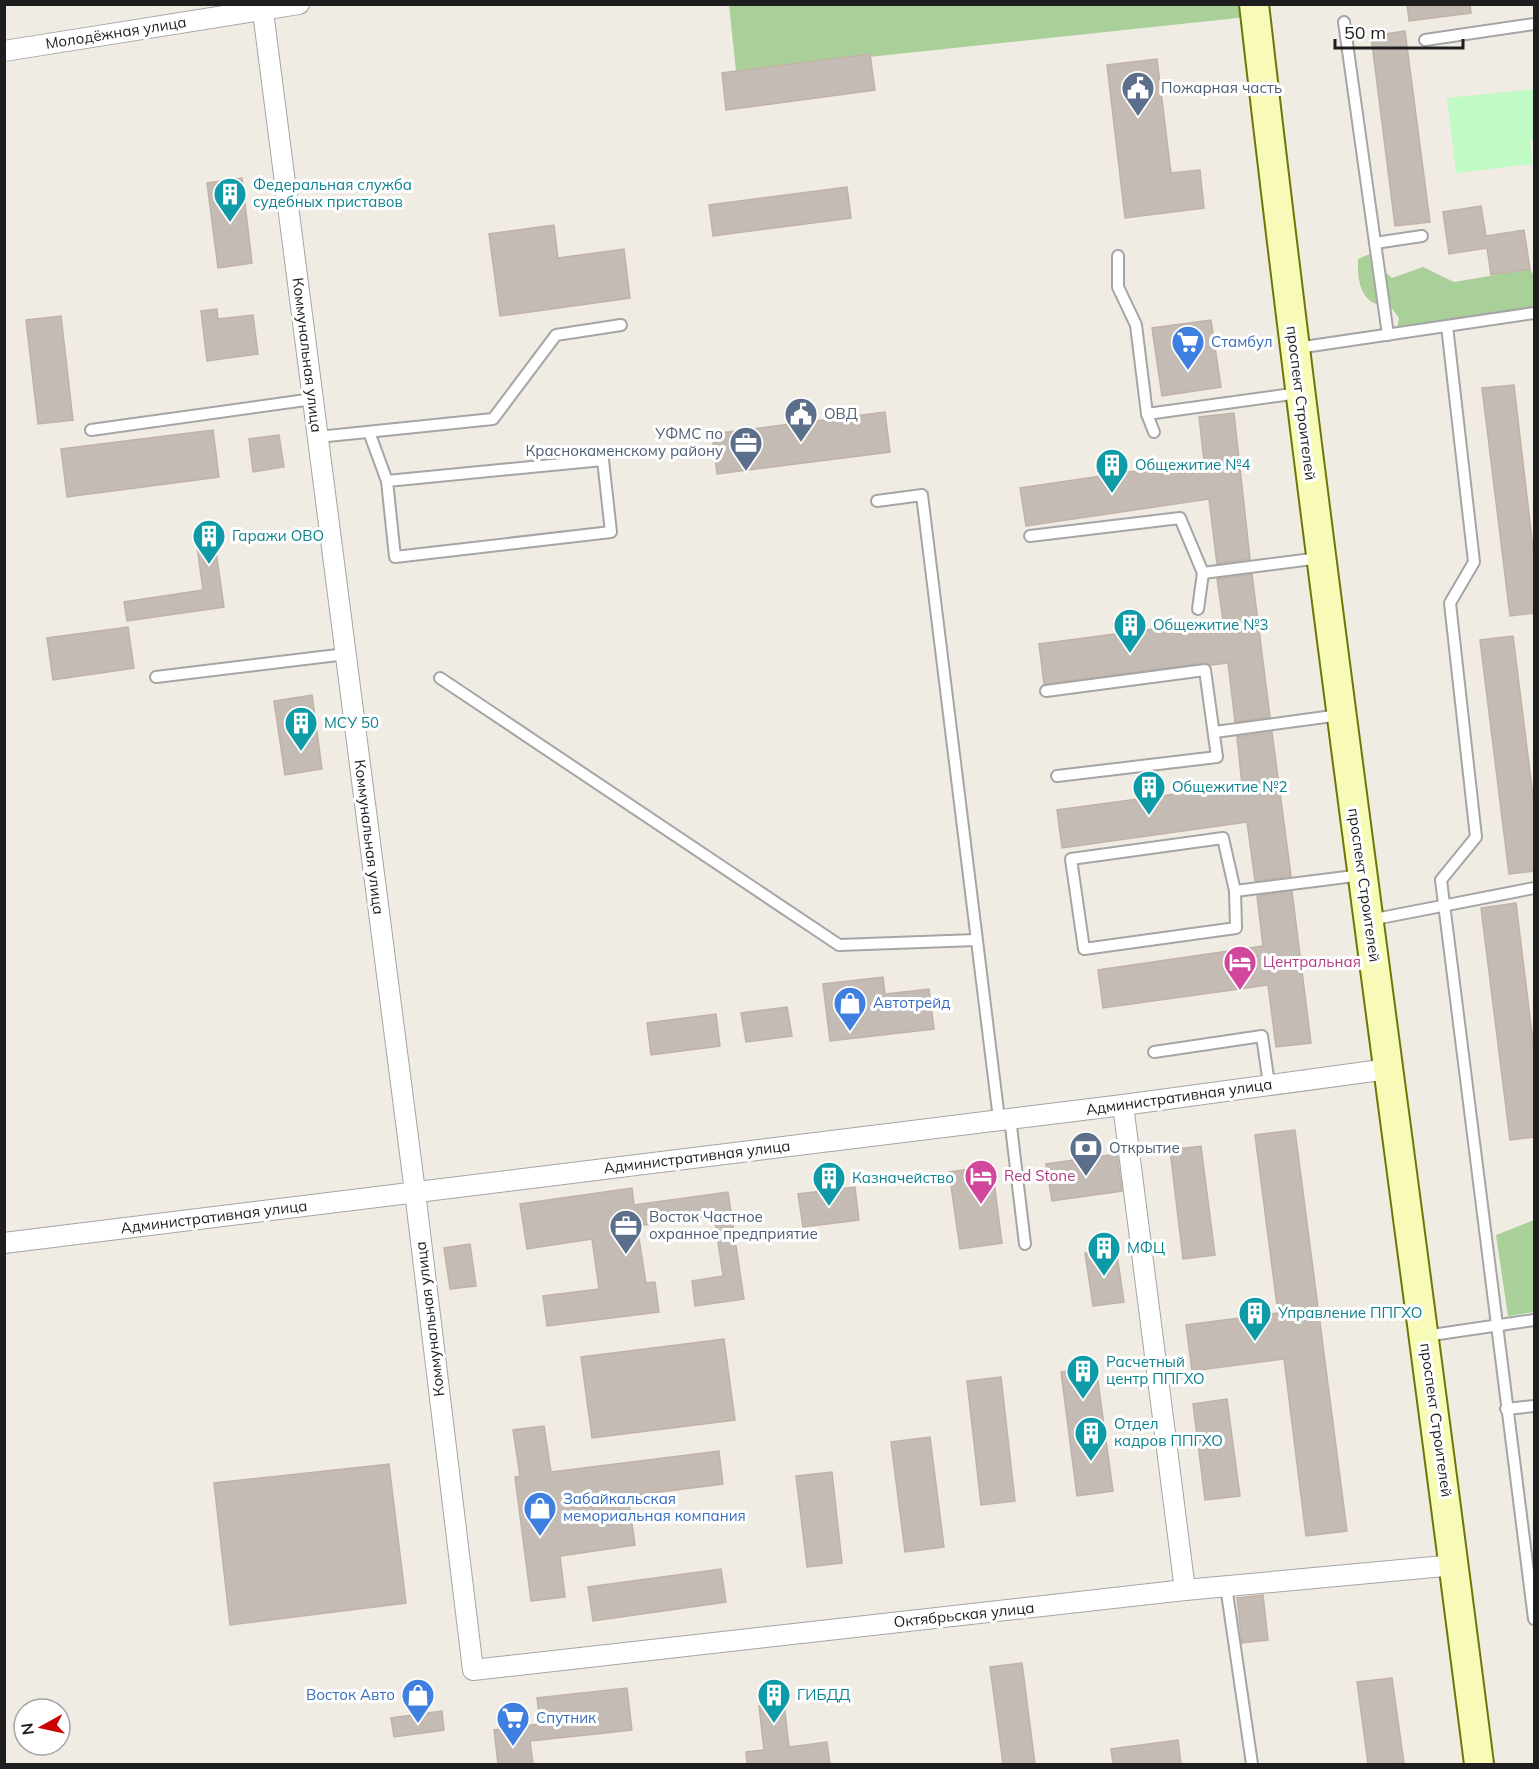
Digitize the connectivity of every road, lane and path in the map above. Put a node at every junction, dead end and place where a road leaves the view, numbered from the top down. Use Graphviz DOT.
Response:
graph roads {
  1 [pos="299,4"];
  2 [pos="1254,4"];
  3 [pos="263,7"];
  4 [pos="1344,22"];
  5 [pos="1534,24"];
  6 [pos="1425,40"];
  7 [pos="4,51"];
  8 [pos="1422,236"];
  9 [pos="1375,243"];
  10 [pos="1118,256"];
  11 [pos="1534,313"];
  12 [pos="621,325"];
  13 [pos="1447,326"];
  14 [pos="1388,335"];
  15 [pos="1294,349"];
  16 [pos="1299,393"];
  17 [pos="313,399"];
  18 [pos="1147,414"];
  19 [pos="91,430"];
  20 [pos="369,432"];
  21 [pos="1154,432"];
  22 [pos="318,437"];
  23 [pos="387,481"];
  24 [pos="877,501"];
  25 [pos="1030,536"];
  26 [pos="1320,558"];
  27 [pos="1203,573"];
  28 [pos="1198,609"];
  29 [pos="346,654"];
  30 [pos="156,677"];
  31 [pos="440,678"];
  32 [pos="1046,691"];
  33 [pos="1341,715"];
  34 [pos="1215,732"];
  35 [pos="1057,776"];
  36 [pos="1363,875"];
  37 [pos="1534,888"];
  38 [pos="1235,891"];
  39 [pos="1444,907"];
  40 [pos="1370,920"];
  41 [pos="976,940"];
  42 [pos="1154,1052"];
  43 [pos="1388,1069"];
  44 [pos="1269,1084"];
  45 [pos="1123,1105"];
  46 [pos="1004,1119"];
  47 [pos="415,1192"];
  48 [pos="4,1243"];
  49 [pos="1025,1244"];
  50 [pos="1534,1320"];
  51 [pos="1496,1325"];
  52 [pos="1425,1336"];
  53 [pos="1534,1406"];
  54 [pos="1506,1409"];
  55 [pos="1455,1565"];
  56 [pos="1227,1586"];
  57 [pos="1185,1590"];
  58 [pos="1534,1619"];
  59 [pos="473,1670"];
  60 [pos="1252,1764"];
  61 [pos="1479,1764"];
  1 -- 3 [label="street, Молодёжная улица"];
  2 -- 15 [label="street, проспект Строителей"];
  3 -- 7 [label="street, Молодёжная улица"];
  3 -- 17 [label="street, Коммунальная улица"];
  4 -- 9 [label="lane"];
  5 -- 6 [label="lane"];
  8 -- 9 [label="lane"];
  9 -- 14 [label="lane"];
  10 -- 18 [label="lane"];
  11 -- 13 [label="lane"];
  12 -- 20 [label="lane"];
  13 -- 14 [label="lane"];
  13 -- 39 [label="lane"];
  14 -- 15 [label="lane"];
  15 -- 16 [label="street, проспект Строителей"];
  16 -- 18 [label="lane"];
  16 -- 26 [label="street, проспект Строителей"];
  17 -- 19 [label="lane"];
  17 -- 22 [label="street, Коммунальная улица"];
  18 -- 21 [label="lane"];
  20 -- 22 [label="lane"];
  20 -- 23 [label="lane"];
  22 -- 29 [label="street, Коммунальная улица"];
  23 -- 23 [label="lane"];
  24 -- 41 [label="lane"];
  25 -- 27 [label="lane"];
  26 -- 27 [label="lane"];
  26 -- 33 [label="street, проспект Строителей"];
  27 -- 28 [label="lane"];
  29 -- 30 [label="lane"];
  29 -- 47 [label="street, Коммунальная улица"];
  31 -- 41 [label="lane"];
  32 -- 34 [label="lane"];
  33 -- 34 [label="lane"];
  33 -- 36 [label="street, проспект Строителей"];
  34 -- 35 [label="lane"];
  36 -- 38 [label="lane"];
  36 -- 40 [label="street, проспект Строителей"];
  37 -- 39 [label="lane"];
  38 -- 38 [label="lane"];
  39 -- 40 [label="lane"];
  39 -- 51 [label="lane"];
  40 -- 43 [label="street, проспект Строителей"];
  41 -- 46 [label="lane"];
  42 -- 44 [label="lane"];
  43 -- 44 [label="street, Административная улица"];
  43 -- 52 [label="street, проспект Строителей"];
  44 -- 45 [label="street, Административная улица"];
  45 -- 46 [label="street, Административная улица"];
  45 -- 57 [label="street"];
  46 -- 47 [label="street, Административная улица"];
  46 -- 49 [label="lane"];
  47 -- 48 [label="street, Административная улица"];
  47 -- 59 [label="street, Коммунальная улица"];
  50 -- 51 [label="lane"];
  51 -- 52 [label="lane"];
  51 -- 54 [label="lane"];
  52 -- 55 [label="street, проспект Строителей"];
  53 -- 54 [label="lane"];
  54 -- 58 [label="lane"];
  55 -- 56 [label="street, Октябрьская улица"];
  55 -- 61 [label="street, проспект Строителей"];
  56 -- 57 [label="street, Октябрьская улица"];
  56 -- 60 [label="lane"];
  57 -- 59 [label="street, Октябрьская улица"];
}
